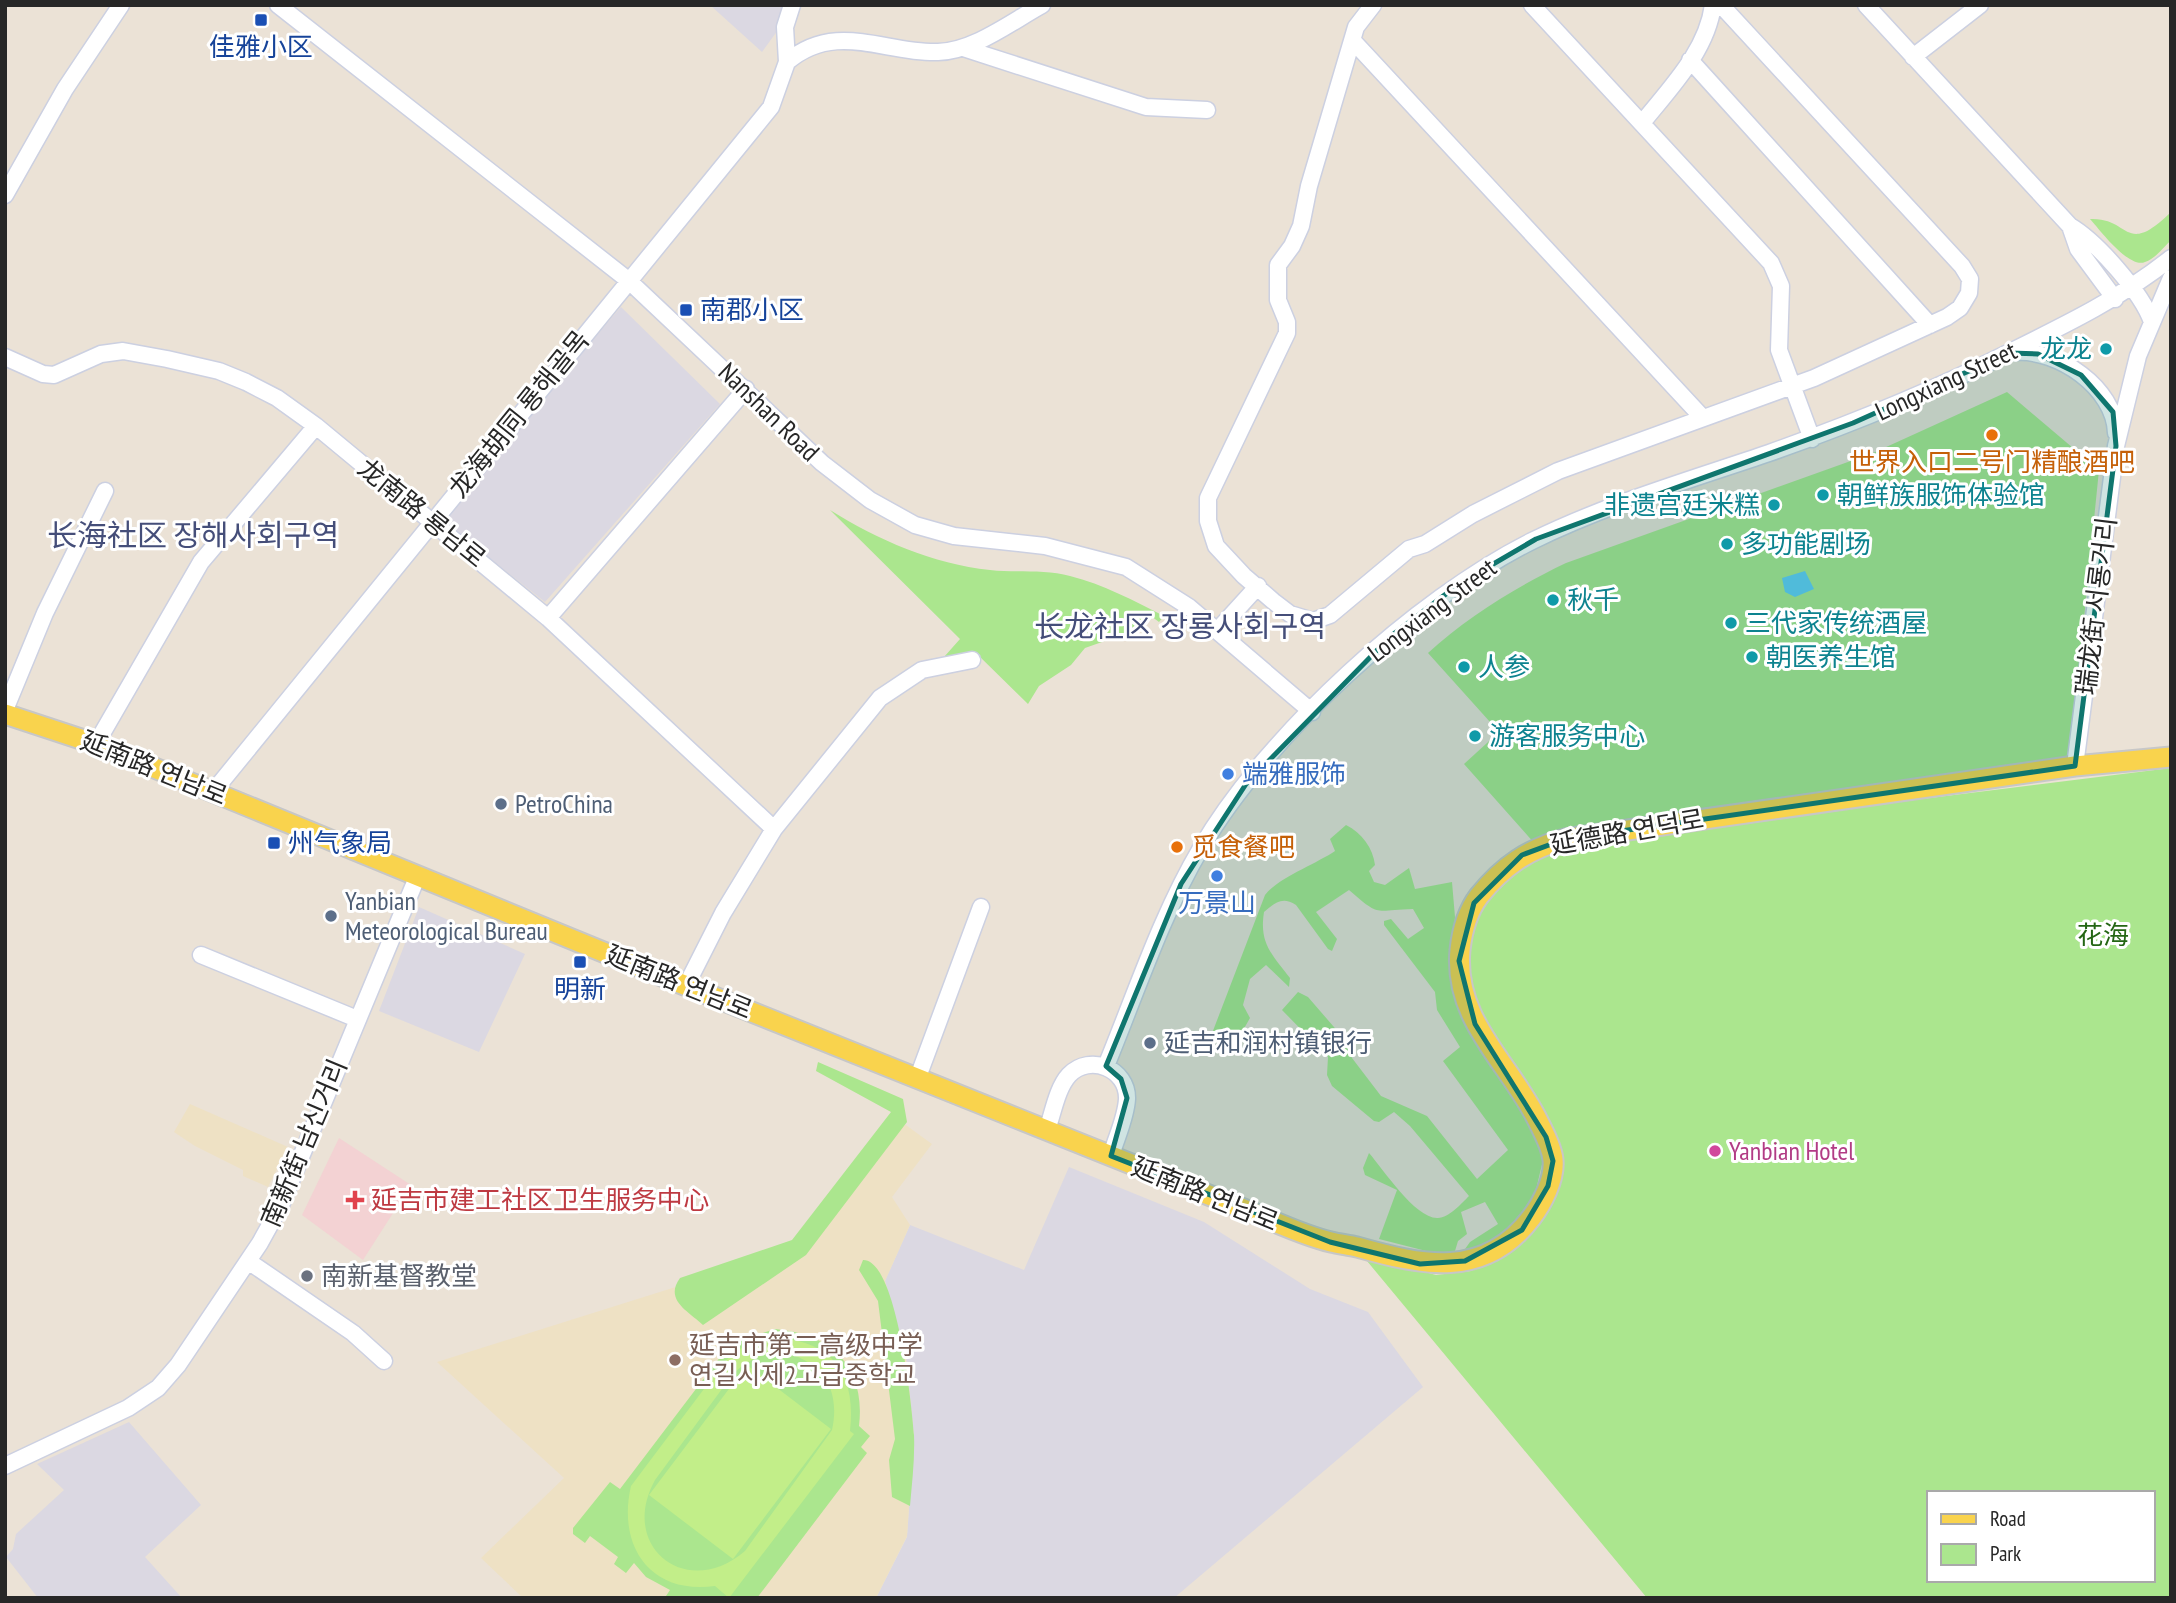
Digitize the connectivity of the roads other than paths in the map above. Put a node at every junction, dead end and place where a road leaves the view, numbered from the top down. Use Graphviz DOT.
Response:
graph roads {
  1 [pos="121,5"];
  2 [pos="278,5"];
  3 [pos="792,5"];
  4 [pos="1042,5"];
  5 [pos="1373,5"];
  6 [pos="1532,5"];
  7 [pos="1713,5"];
  8 [pos="1721,5"];
  9 [pos="1866,5"];
  10 [pos="1980,5"];
  11 [pos="785,27"];
  12 [pos="1353,42"];
  13 [pos="826,43"];
  14 [pos="963,48"];
  15 [pos="1913,57"];
  16 [pos="1690,60"];
  17 [pos="787,62"];
  18 [pos="1207,110"];
  19 [pos="1642,123"];
  20 [pos="5,195"];
  21 [pos="2070,226"];
  22 [pos="2171,258"];
  23 [pos="2171,278"];
  24 [pos="628,280"];
  25 [pos="2130,288"];
  26 [pos="2115,299"];
  27 [pos="2152,322"];
  28 [pos="1930,325"];
  29 [pos="2008,353"];
  30 [pos="5,357"];
  31 [pos="1791,386"];
  32 [pos="746,389"];
  33 [pos="1702,417"];
  34 [pos="316,426"];
  35 [pos="1812,439"];
  36 [pos="2116,446"];
  37 [pos="104,491"];
  38 [pos="432,521"];
  39 [pos="1258,586"];
  40 [pos="548,618"];
  41 [pos="1218,630"];
  42 [pos="972,660"];
  43 [pos="5,712"];
  44 [pos="1312,712"];
  45 [pos="96,744"];
  46 [pos="2171,757"];
  47 [pos="2075,766"];
  48 [pos="213,792"];
  49 [pos="774,829"];
  50 [pos="418,875"];
  51 [pos="981,907"];
  52 [pos="201,955"];
  53 [pos="687,984"];
  54 [pos="357,1019"];
  55 [pos="1106,1066"];
  56 [pos="918,1077"];
  57 [pos="1047,1130"];
  58 [pos="1111,1156"];
  59 [pos="1354,1246"];
  60 [pos="248,1261"];
  61 [pos="384,1360"];
  62 [pos="5,1465"];
  1 -- 20 [label="street"];
  2 -- 24 [label="street, Nanshan Road"];
  3 -- 11 [label="street"];
  4 -- 14 [label="street"];
  5 -- 12 [label="street"];
  6 -- 19 [label="street"];
  7 -- 16 [label="street"];
  8 -- 28 [label="street"];
  9 -- 15 [label="street"];
  10 -- 15 [label="street"];
  11 -- 13 [label="street"];
  11 -- 17 [label="street"];
  12 -- 33 [label="street"];
  12 -- 39 [label="street"];
  13 -- 14 [label="street"];
  13 -- 17 [label="street"];
  14 -- 18 [label="street"];
  15 -- 21 [label="street"];
  16 -- 19 [label="street"];
  16 -- 28 [label="street"];
  17 -- 24 [label="street, 龙海胡同 룡해골목"];
  19 -- 31 [label="street"];
  21 -- 25 [label="street"];
  21 -- 26 [label="street"];
  22 -- 25 [label="street, Longxiang Street"];
  23 -- 27 [label="street, 瑞龙街 서룡거리"];
  24 -- 32 [label="street, Nanshan Road"];
  24 -- 38 [label="street, 龙海胡同 룡해골목"];
  25 -- 26 [label="street, Longxiang Street"];
  25 -- 27 [label="street"];
  26 -- 29 [label="street, Longxiang Street"];
  27 -- 36 [label="street, 瑞龙街 서룡거리"];
  28 -- 31 [label="street"];
  29 -- 35 [label="street, Longxiang Street"];
  29 -- 36 [label="street, 瑞龙街 서룡거리"];
  30 -- 34 [label="street, 龙南路 룡남로"];
  31 -- 33 [label="street"];
  31 -- 35 [label="street"];
  32 -- 40 [label="street"];
  32 -- 41 [label="street, Nanshan Road"];
  33 -- 39 [label="street"];
  34 -- 38 [label="street, 龙南路 룡남로"];
  34 -- 45 [label="street"];
  35 -- 44 [label="street, Longxiang Street"];
  36 -- 47 [label="street, 瑞龙街 서룡거리"];
  37 -- 43 [label="street"];
  38 -- 40 [label="street, 龙南路 룡남로"];
  38 -- 48 [label="street, 龙海胡同 룡해골목"];
  39 -- 41 [label="street"];
  40 -- 49 [label="street, 龙南路 룡남로"];
  41 -- 44 [label="street, Nanshan Road"];
  42 -- 49 [label="street"];
  43 -- 45 [label="main road, 延南路 연남로"];
  44 -- 55 [label="street, Longxiang Street"];
  45 -- 48 [label="main road, 延南路 연남로"];
  46 -- 47 [label="main road, 延德路 연덕로"];
  47 -- 59 [label="main road, 延德路 연덕로"];
  48 -- 50 [label="main road, 延南路 연남로"];
  49 -- 53 [label="street"];
  50 -- 53 [label="main road, 延南路 연남로"];
  50 -- 54 [label="street, 南新街 남신거리"];
  51 -- 56 [label="street"];
  52 -- 54 [label="street"];
  53 -- 56 [label="main road, 延南路 연남로"];
  54 -- 60 [label="street, 南新街 남신거리"];
  55 -- 57 [label="street"];
  55 -- 58 [label="street"];
  56 -- 57 [label="main road, 延南路 연남로"];
  57 -- 58 [label="main road, 延南路 연남로"];
  58 -- 59 [label="main road, 延南路 연남로"];
  60 -- 61 [label="street"];
  60 -- 62 [label="street, 南新街 남신거리"];
}
